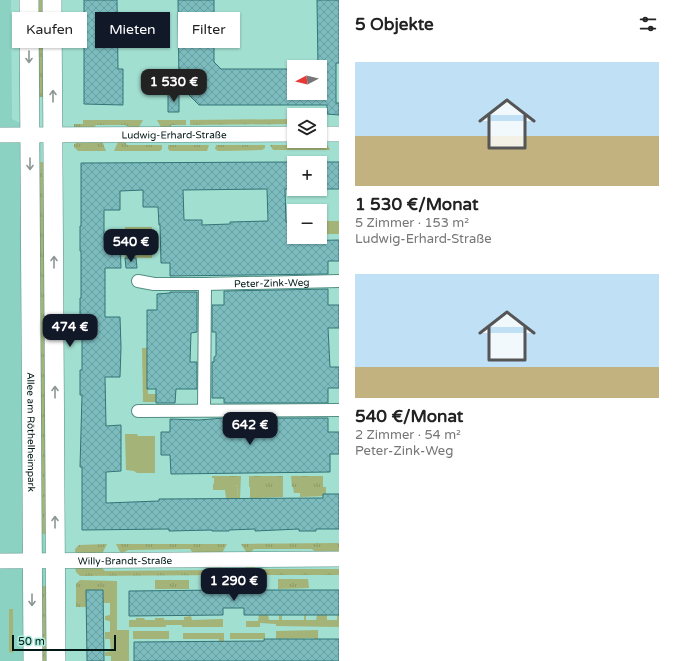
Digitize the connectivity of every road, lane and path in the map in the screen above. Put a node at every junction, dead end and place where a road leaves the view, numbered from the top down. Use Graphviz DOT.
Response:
graph roads {
  1 [pos="30,0"];
  2 [pos="52,0"];
  3 [pos="287,134"];
  4 [pos="327,134"];
  5 [pos="339,134"];
  6 [pos="0,135"];
  7 [pos="30,135"];
  8 [pos="54,135"];
  9 [pos="138,281"];
  10 [pos="339,281"];
  11 [pos="205,284"];
  12 [pos="204,410"];
  13 [pos="339,410"];
  14 [pos="138,411"];
  15 [pos="339,559"];
  16 [pos="0,561"];
  17 [pos="32,561"];
  18 [pos="56,561"];
  19 [pos="33,661"];
  20 [pos="56,661"];
  1 -- 7 [label="street, Allee am Röthelheimpark, one-way"];
  8 -- 2 [label="street, one-way"];
  3 -- 8 [label="street, Ludwig-Erhard-Straße"];
  4 -- 5 [label="street"];
  6 -- 7 [label="street"];
  7 -- 8 [label="street"];
  7 -- 17 [label="street, Allee am Röthelheimpark, one-way"];
  18 -- 8 [label="street, one-way"];
  9 -- 11 [label="street, Peter-Zink-Weg"];
  10 -- 11 [label="street, Peter-Zink-Weg"];
  11 -- 12 [label="street"];
  12 -- 13 [label="street"];
  12 -- 14 [label="street"];
  15 -- 18 [label="street, Willy-Brandt-Straße"];
  16 -- 17 [label="street"];
  17 -- 18 [label="street"];
  17 -- 19 [label="street, Allee am Röthelheimpark, one-way"];
  18 -- 20 [label="street"];
}
